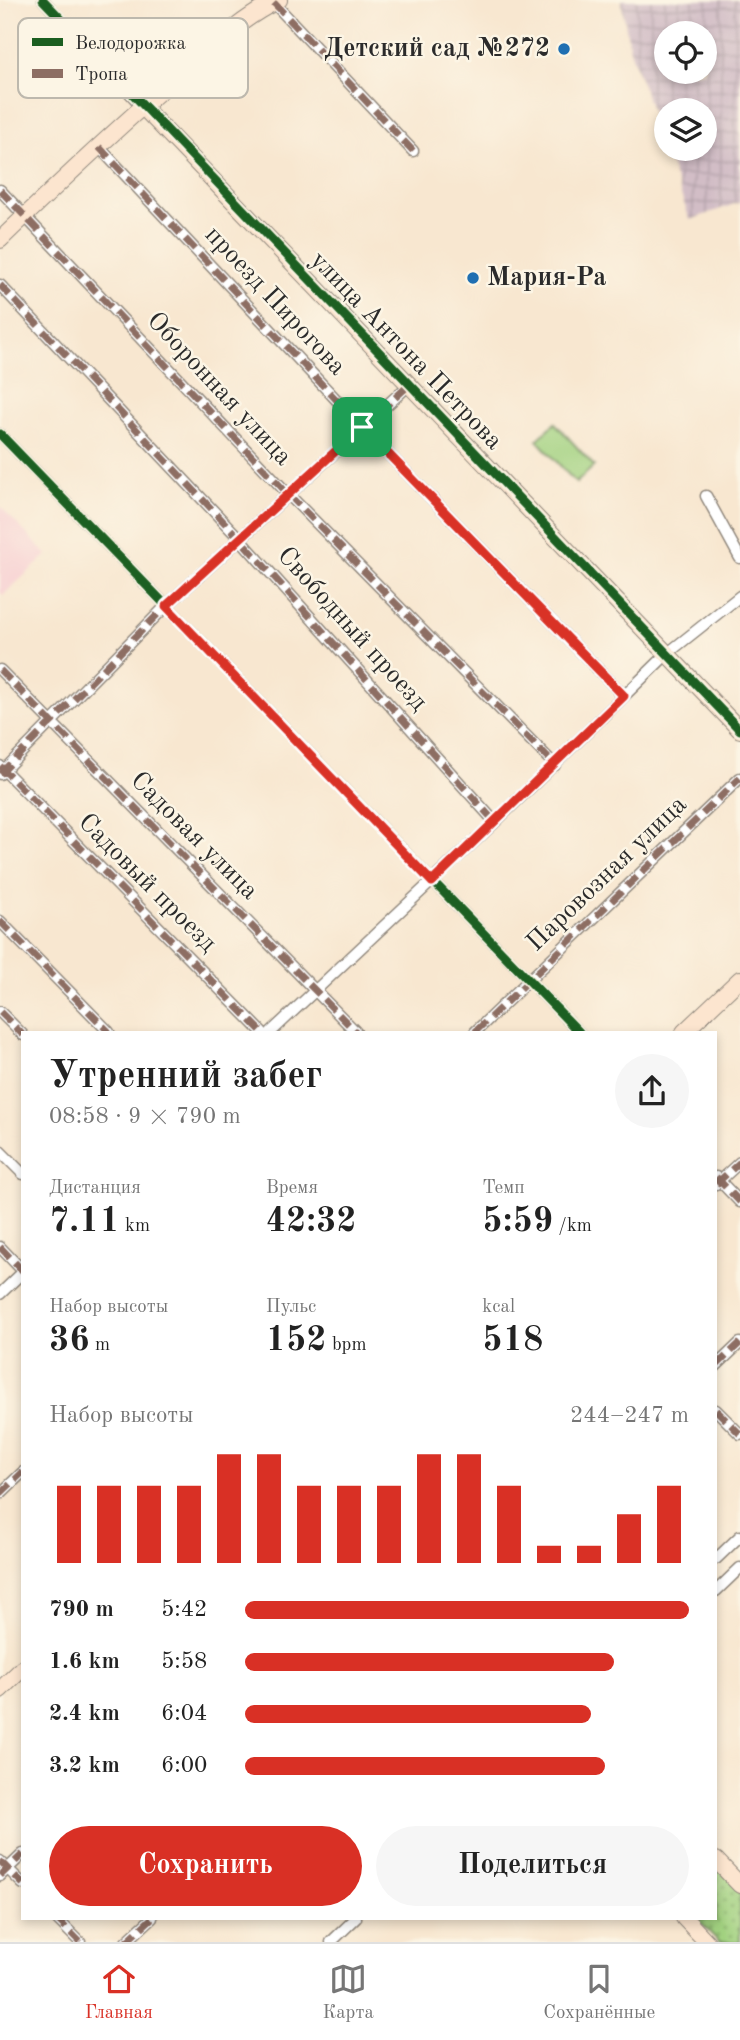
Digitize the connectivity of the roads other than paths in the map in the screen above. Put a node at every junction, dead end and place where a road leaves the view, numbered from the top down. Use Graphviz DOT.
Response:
graph roads {
  1 [pos="43,0"];
  2 [pos="277,1"];
  3 [pos="60,18"];
  4 [pos="248,21"];
  5 [pos="135,98"];
  6 [pos="151,98"];
  7 [pos="142,106"];
  8 [pos="99,148"];
  9 [pos="413,151"];
  10 [pos="0,190"];
  11 [pos="24,216"];
  12 [pos="0,240"];
  13 [pos="0,285"];
  14 [pos="410,385"];
  15 [pos="362,427"];
  16 [pos="0,433"];
  17 [pos="288,494"];
  18 [pos="706,496"];
  19 [pos="239,538"];
  20 [pos="740,558"];
  21 [pos="740,596"];
  22 [pos="166,606"];
  23 [pos="668,653"];
  24 [pos="0,670"];
  25 [pos="624,696"];
  26 [pos="51,723"];
  27 [pos="740,730"];
  28 [pos="555,765"];
  29 [pos="1,770"];
  30 [pos="740,778"];
  31 [pos="495,822"];
  32 [pos="432,882"];
  33 [pos="0,920"];
  34 [pos="740,979"];
  35 [pos="529,980"];
  36 [pos="315,991"];
  37 [pos="0,1012"];
  38 [pos="108,1031"];
  39 [pos="261,1031"];
  40 [pos="272,1031"];
  41 [pos="355,1031"];
  42 [pos="476,1031"];
  43 [pos="578,1031"];
  44 [pos="685,1031"];
  45 [pos="21,1033"];
  46 [pos="0,1151"];
  47 [pos="740,1162"];
  48 [pos="21,1172"];
  49 [pos="717,1181"];
  50 [pos="740,1202"];
  51 [pos="0,1247"];
  52 [pos="21,1270"];
  53 [pos="21,1274"];
  54 [pos="0,1294"];
  55 [pos="740,1343"];
  56 [pos="717,1365"];
  57 [pos="717,1411"];
  58 [pos="740,1434"];
  59 [pos="21,1474"];
  60 [pos="0,1494"];
  61 [pos="740,1536"];
  62 [pos="717,1558"];
  63 [pos="740,1568"];
  64 [pos="717,1590"];
  65 [pos="21,1670"];
  66 [pos="0,1689"];
  67 [pos="21,1856"];
  68 [pos="717,1861"];
  69 [pos="3,1869"];
  70 [pos="21,1882"];
  71 [pos="740,1885"];
  72 [pos="59,1920"];
  73 [pos="150,1920"];
  74 [pos="354,1920"];
  75 [pos="686,1920"];
  76 [pos="80,1942"];
  77 [pos="126,1942"];
  78 [pos="331,1942"];
  79 [pos="707,1942"];
  1 -- 3 [label="street, улица Антона Петрова"];
  2 -- 4 [label="street"];
  2 -- 9 [label="street"];
  5 -- 7 [label="street, улица Антона Петрова"];
  6 -- 7 [label="street"];
  7 -- 8 [label="street"];
  7 -- 14 [label="street, улица Антона Петрова"];
  8 -- 11 [label="street"];
  8 -- 15 [label="street, проезд Пирогова"];
  10 -- 11 [label="street, Оборонная улица"];
  11 -- 12 [label="street"];
  11 -- 17 [label="street, Оборонная улица"];
  13 -- 19 [label="street, Свободный проезд"];
  14 -- 15 [label="street"];
  14 -- 23 [label="street, улица Антона Петрова"];
  15 -- 17 [label="street"];
  15 -- 25 [label="street, проезд Пирогова"];
  16 -- 22 [label="street"];
  17 -- 19 [label="street"];
  17 -- 28 [label="street, Оборонная улица"];
  18 -- 20 [label="street"];
  19 -- 22 [label="street"];
  19 -- 31 [label="street, Свободный проезд"];
  21 -- 23 [label="street"];
  22 -- 26 [label="street"];
  22 -- 32 [label="street"];
  23 -- 25 [label="street"];
  23 -- 27 [label="street, улица Антона Петрова"];
  24 -- 26 [label="street, Садовая улица"];
  25 -- 28 [label="street"];
  26 -- 29 [label="street"];
  26 -- 36 [label="street, Садовая улица"];
  28 -- 31 [label="street"];
  29 -- 39 [label="street, Садовый проезд"];
  30 -- 35 [label="street, Паровозная улица"];
  31 -- 32 [label="street"];
  32 -- 35 [label="street"];
  32 -- 36 [label="street"];
  33 -- 38 [label="street"];
  34 -- 44 [label="street"];
  35 -- 42 [label="street, Паровозная улица"];
  35 -- 43 [label="street"];
  36 -- 40 [label="street"];
  36 -- 41 [label="street, Садовая улица"];
  37 -- 45 [label="street"];
  46 -- 48 [label="street"];
  47 -- 49 [label="street"];
  49 -- 50 [label="street"];
  51 -- 52 [label="street"];
  53 -- 54 [label="street"];
  55 -- 56 [label="street"];
  57 -- 58 [label="street"];
  59 -- 60 [label="street"];
  61 -- 62 [label="street"];
  63 -- 64 [label="street"];
  65 -- 66 [label="street"];
  67 -- 69 [label="street"];
  68 -- 71 [label="street"];
  69 -- 70 [label="street"];
  72 -- 76 [label="street"];
  73 -- 77 [label="street"];
  74 -- 78 [label="street"];
  75 -- 79 [label="street"];
}
